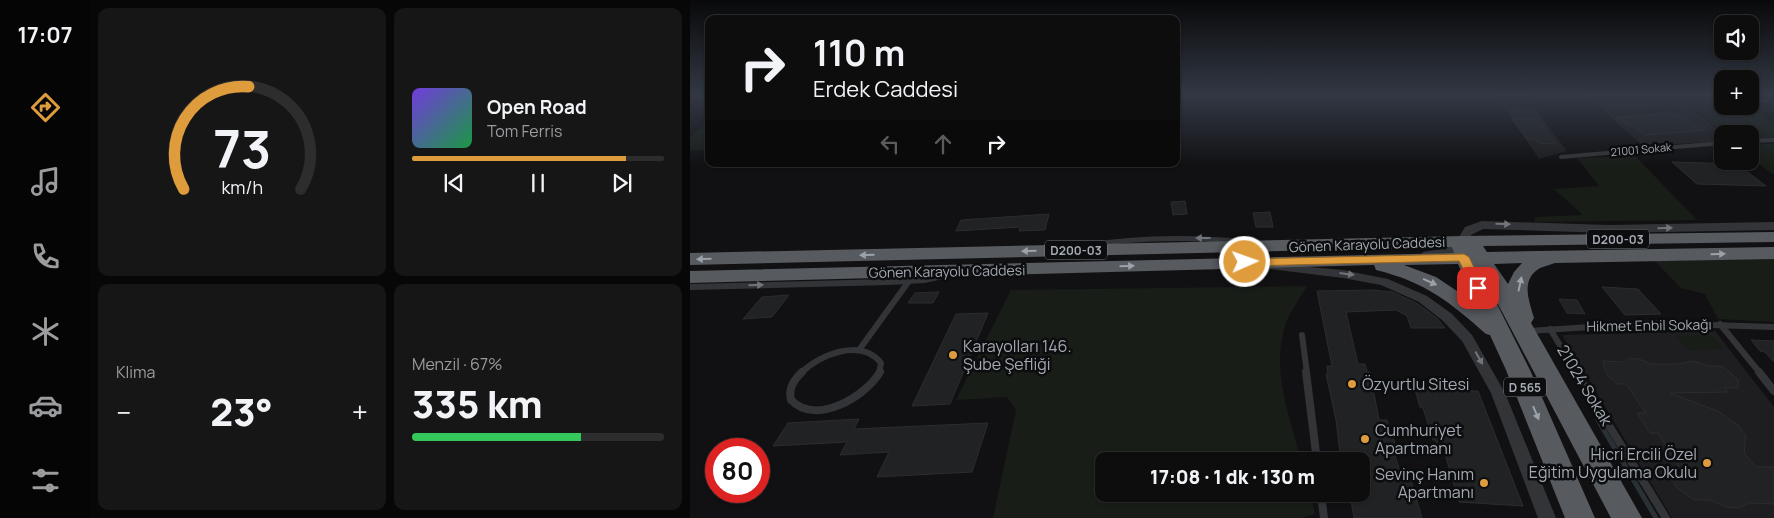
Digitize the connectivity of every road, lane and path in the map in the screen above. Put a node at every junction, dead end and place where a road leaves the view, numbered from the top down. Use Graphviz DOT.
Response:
graph roads {
  1 [pos="1774,140"];
  2 [pos="1759,141"];
  3 [pos="1714,144"];
  4 [pos="1560,157"];
  5 [pos="1774,226"];
  6 [pos="1774,237"];
  7 [pos="1469,252"];
  8 [pos="1774,253"];
  9 [pos="1599,257"];
  10 [pos="690,259"];
  11 [pos="1332,260"];
  12 [pos="1294,261"];
  13 [pos="1229,263"];
  14 [pos="974,270"];
  15 [pos="690,277"];
  16 [pos="909,281"];
  17 [pos="690,287"];
  18 [pos="1720,324"];
  19 [pos="1774,327"];
  20 [pos="1550,329"];
  21 [pos="1525,332"];
  22 [pos="1499,333"];
  23 [pos="1302,335"];
  24 [pos="859,350"];
  25 [pos="1774,392"];
  26 [pos="1316,452"];
  27 [pos="1322,502"];
  28 [pos="1324,518"];
  29 [pos="1547,518"];
  30 [pos="1580,518"];
  31 [pos="1627,518"];
  32 [pos="1666,518"];
  1 -- 2 [label="lane"];
  3 -- 4 [label="lane, 21001 Sokak"];
  7 -- 5 [label="street, one-way"];
  6 -- 7 [label="highway, Gönen Karayolu Caddesi / D200-03"];
  7 -- 9 [label="highway, Gönen Karayolu Caddesi / D200-03"];
  7 -- 10 [label="highway, Gönen Karayolu Caddesi / D200-03, one-way"];
  7 -- 11 [label="highway, Gönen Karayolu Caddesi / D200-03"];
  7 -- 12 [label="street"];
  7 -- 21 [label="highway, D 565"];
  7 -- 22 [label="highway, D 565"];
  9 -- 8 [label="highway, Gönen Karayolu Caddesi / D200-03, one-way"];
  21 -- 9 [label="highway, one-way"];
  11 -- 12 [label="highway, Gönen Karayolu Caddesi / D200-03"];
  11 -- 22 [label="highway, one-way"];
  12 -- 13 [label="highway, Gönen Karayolu Caddesi / D200-03"];
  14 -- 13 [label="highway, Gönen Karayolu Caddesi / D200-03, one-way"];
  13 -- 29 [label="street, one-way"];
  14 -- 15 [label="highway, Gönen Karayolu Caddesi / D200-03"];
  14 -- 16 [label="lane"];
  17 -- 16 [label="lane, one-way"];
  16 -- 24 [label="lane"];
  18 -- 19 [label="lane, Hikmet Enbil Sokağı"];
  18 -- 20 [label="lane, Hikmet Enbil Sokağı"];
  18 -- 25 [label="lane"];
  20 -- 21 [label="lane, Hikmet Enbil Sokağı"];
  20 -- 32 [label="lane, 21024 Sokak"];
  21 -- 31 [label="highway, D 565"];
  22 -- 30 [label="highway, D 565, one-way"];
  23 -- 26 [label="lane"];
  24 -- 24 [label="lane"];
  27 -- 28 [label="lane"];
}
